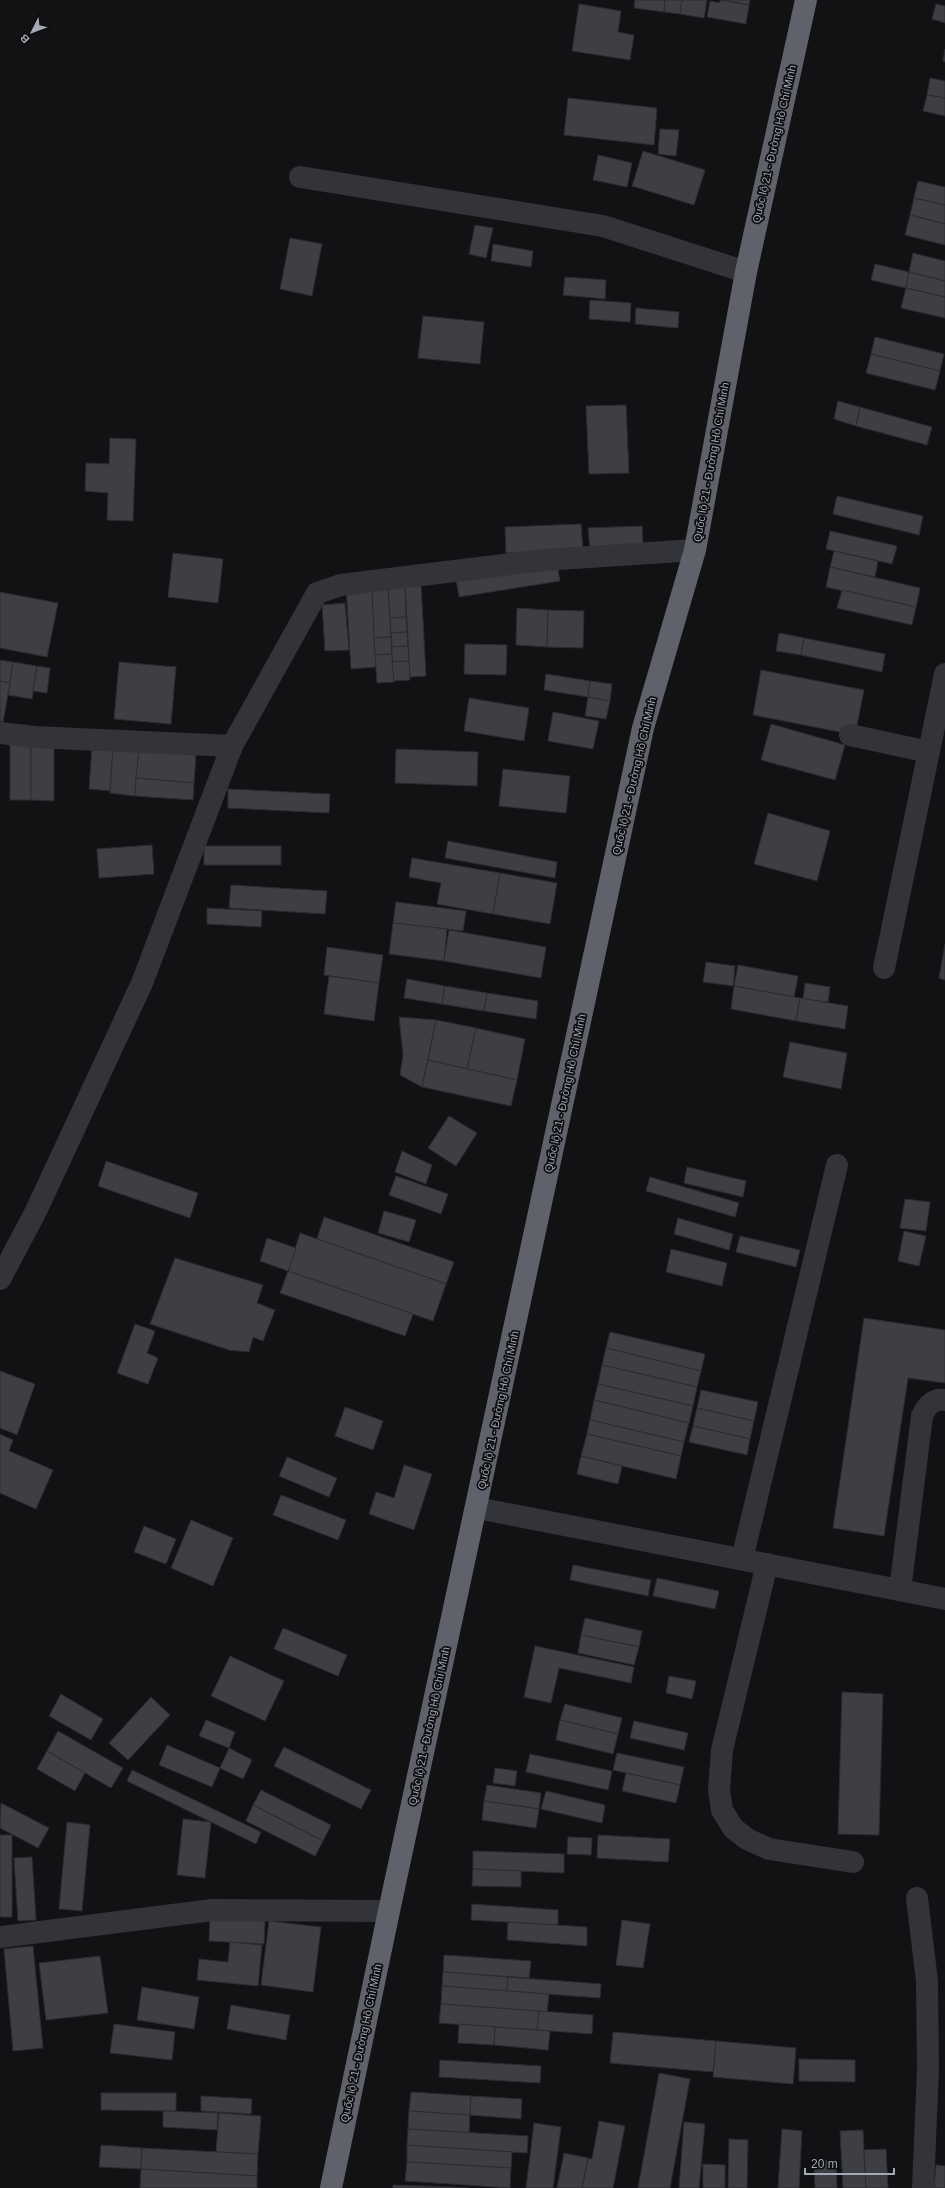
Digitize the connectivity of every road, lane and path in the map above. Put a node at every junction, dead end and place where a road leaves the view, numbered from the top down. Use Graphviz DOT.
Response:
graph roads {
  1 [pos="806,0"];
  2 [pos="300,177"];
  3 [pos="746,272"];
  4 [pos="695,550"];
  5 [pos="945,674"];
  6 [pos="0,733"];
  7 [pos="850,735"];
  8 [pos="232,746"];
  9 [pos="929,752"];
  10 [pos="884,968"];
  11 [pos="837,1165"];
  12 [pos="0,1279"];
  13 [pos="945,1400"];
  14 [pos="477,1508"];
  15 [pos="742,1560"];
  16 [pos="767,1564"];
  17 [pos="900,1590"];
  18 [pos="945,1599"];
  19 [pos="853,1862"];
  20 [pos="917,1898"];
  21 [pos="389,1911"];
  22 [pos="0,1937"];
  23 [pos="331,2188"];
  24 [pos="923,2188"];
  1 -- 3 [label="highway, Quốc lộ 21 - Đường Hồ Chí Minh"];
  2 -- 3 [label="street"];
  3 -- 4 [label="highway, Quốc lộ 21 - Đường Hồ Chí Minh"];
  4 -- 8 [label="street"];
  4 -- 14 [label="highway, Quốc lộ 21 - Đường Hồ Chí Minh"];
  5 -- 9 [label="street"];
  6 -- 8 [label="street"];
  7 -- 9 [label="street"];
  8 -- 12 [label="street"];
  9 -- 10 [label="street"];
  11 -- 15 [label="street"];
  13 -- 17 [label="street"];
  14 -- 15 [label="street"];
  14 -- 21 [label="highway, Quốc lộ 21 - Đường Hồ Chí Minh"];
  15 -- 16 [label="street"];
  16 -- 17 [label="street"];
  16 -- 19 [label="street"];
  17 -- 18 [label="street"];
  20 -- 24 [label="street"];
  21 -- 22 [label="street"];
  21 -- 23 [label="highway, Quốc lộ 21 - Đường Hồ Chí Minh"];
}
